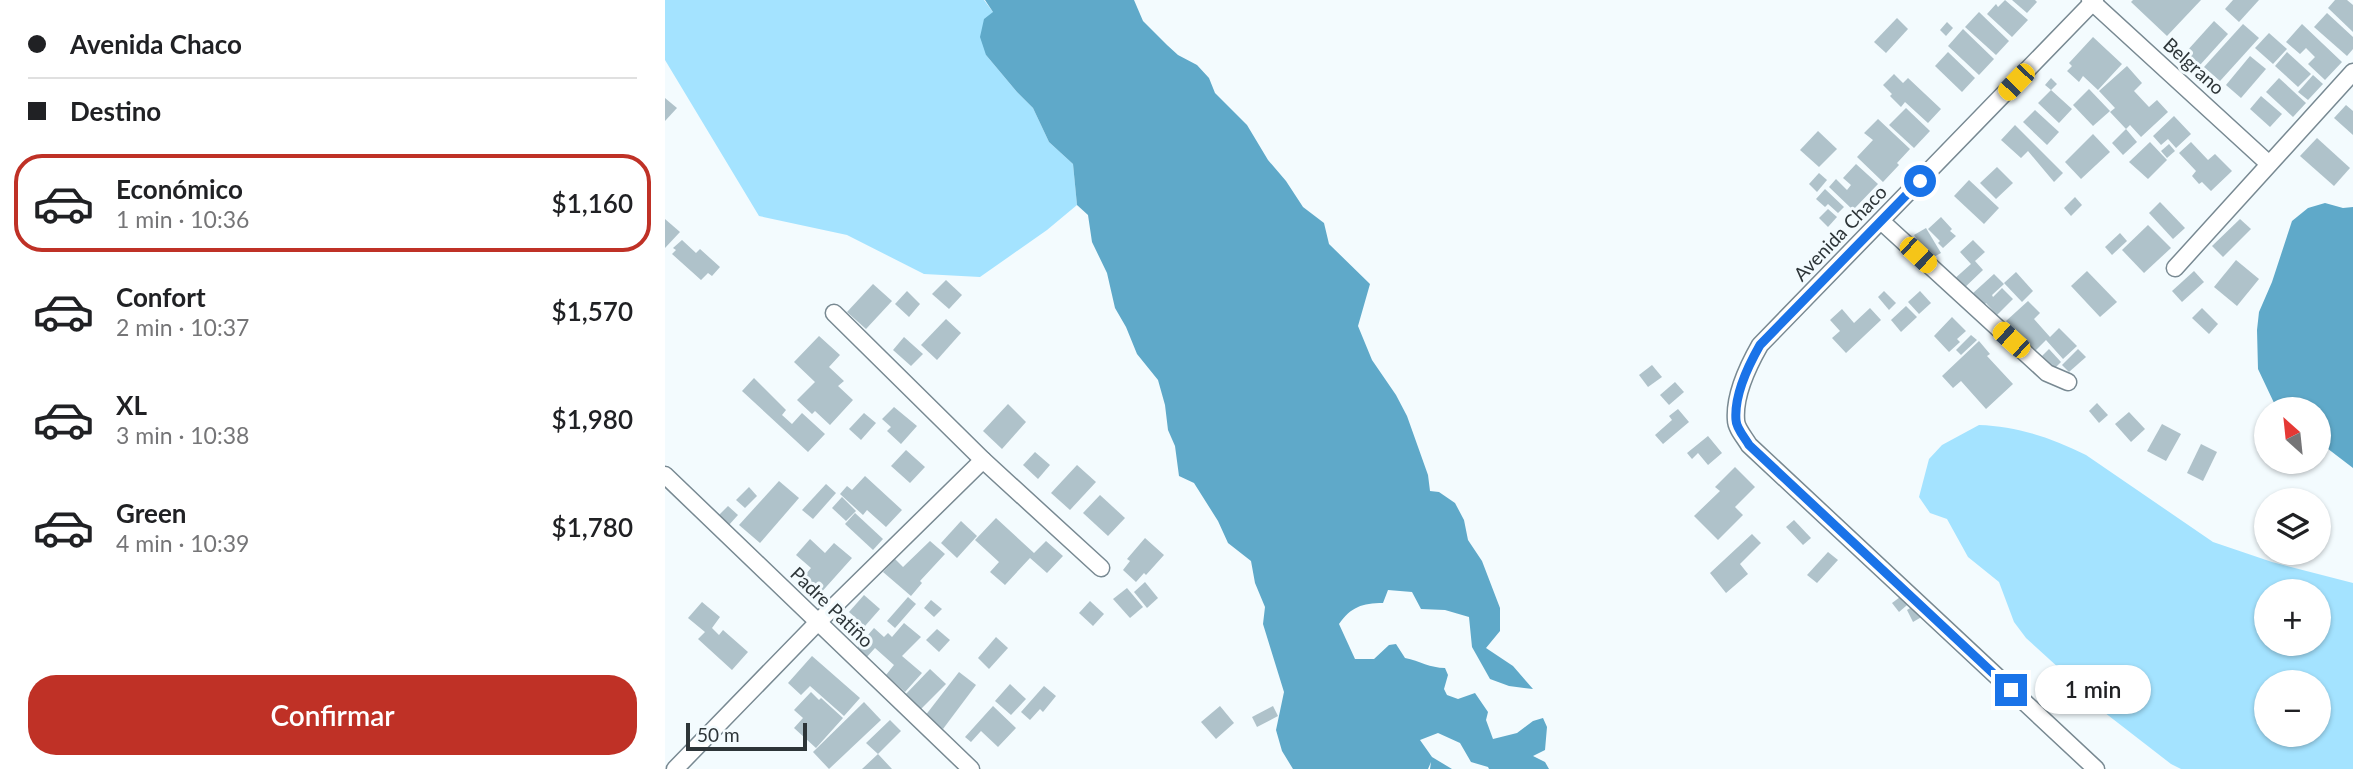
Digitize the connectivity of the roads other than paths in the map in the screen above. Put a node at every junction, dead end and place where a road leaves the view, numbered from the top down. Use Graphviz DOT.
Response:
graph roads {
  1 [pos="2092,1"];
  2 [pos="2353,72"];
  3 [pos="2269,164"];
  4 [pos="1881,221"];
  5 [pos="2175,268"];
  6 [pos="834,313"];
  7 [pos="2068,383"];
  8 [pos="983,460"];
  9 [pos="665,475"];
  10 [pos="1101,568"];
  11 [pos="817,623"];
  12 [pos="675,769"];
  13 [pos="971,769"];
  14 [pos="2096,769"];
  1 -- 3 [label="street, Belgrano"];
  1 -- 4 [label="street, Avenida Chaco"];
  2 -- 3 [label="street"];
  3 -- 5 [label="street"];
  4 -- 7 [label="street"];
  4 -- 14 [label="street, Avenida Chaco"];
  6 -- 8 [label="street"];
  8 -- 10 [label="street"];
  8 -- 11 [label="street"];
  9 -- 11 [label="street, Padre Patiño"];
  11 -- 12 [label="street"];
  11 -- 13 [label="street, Padre Patiño"];
}
